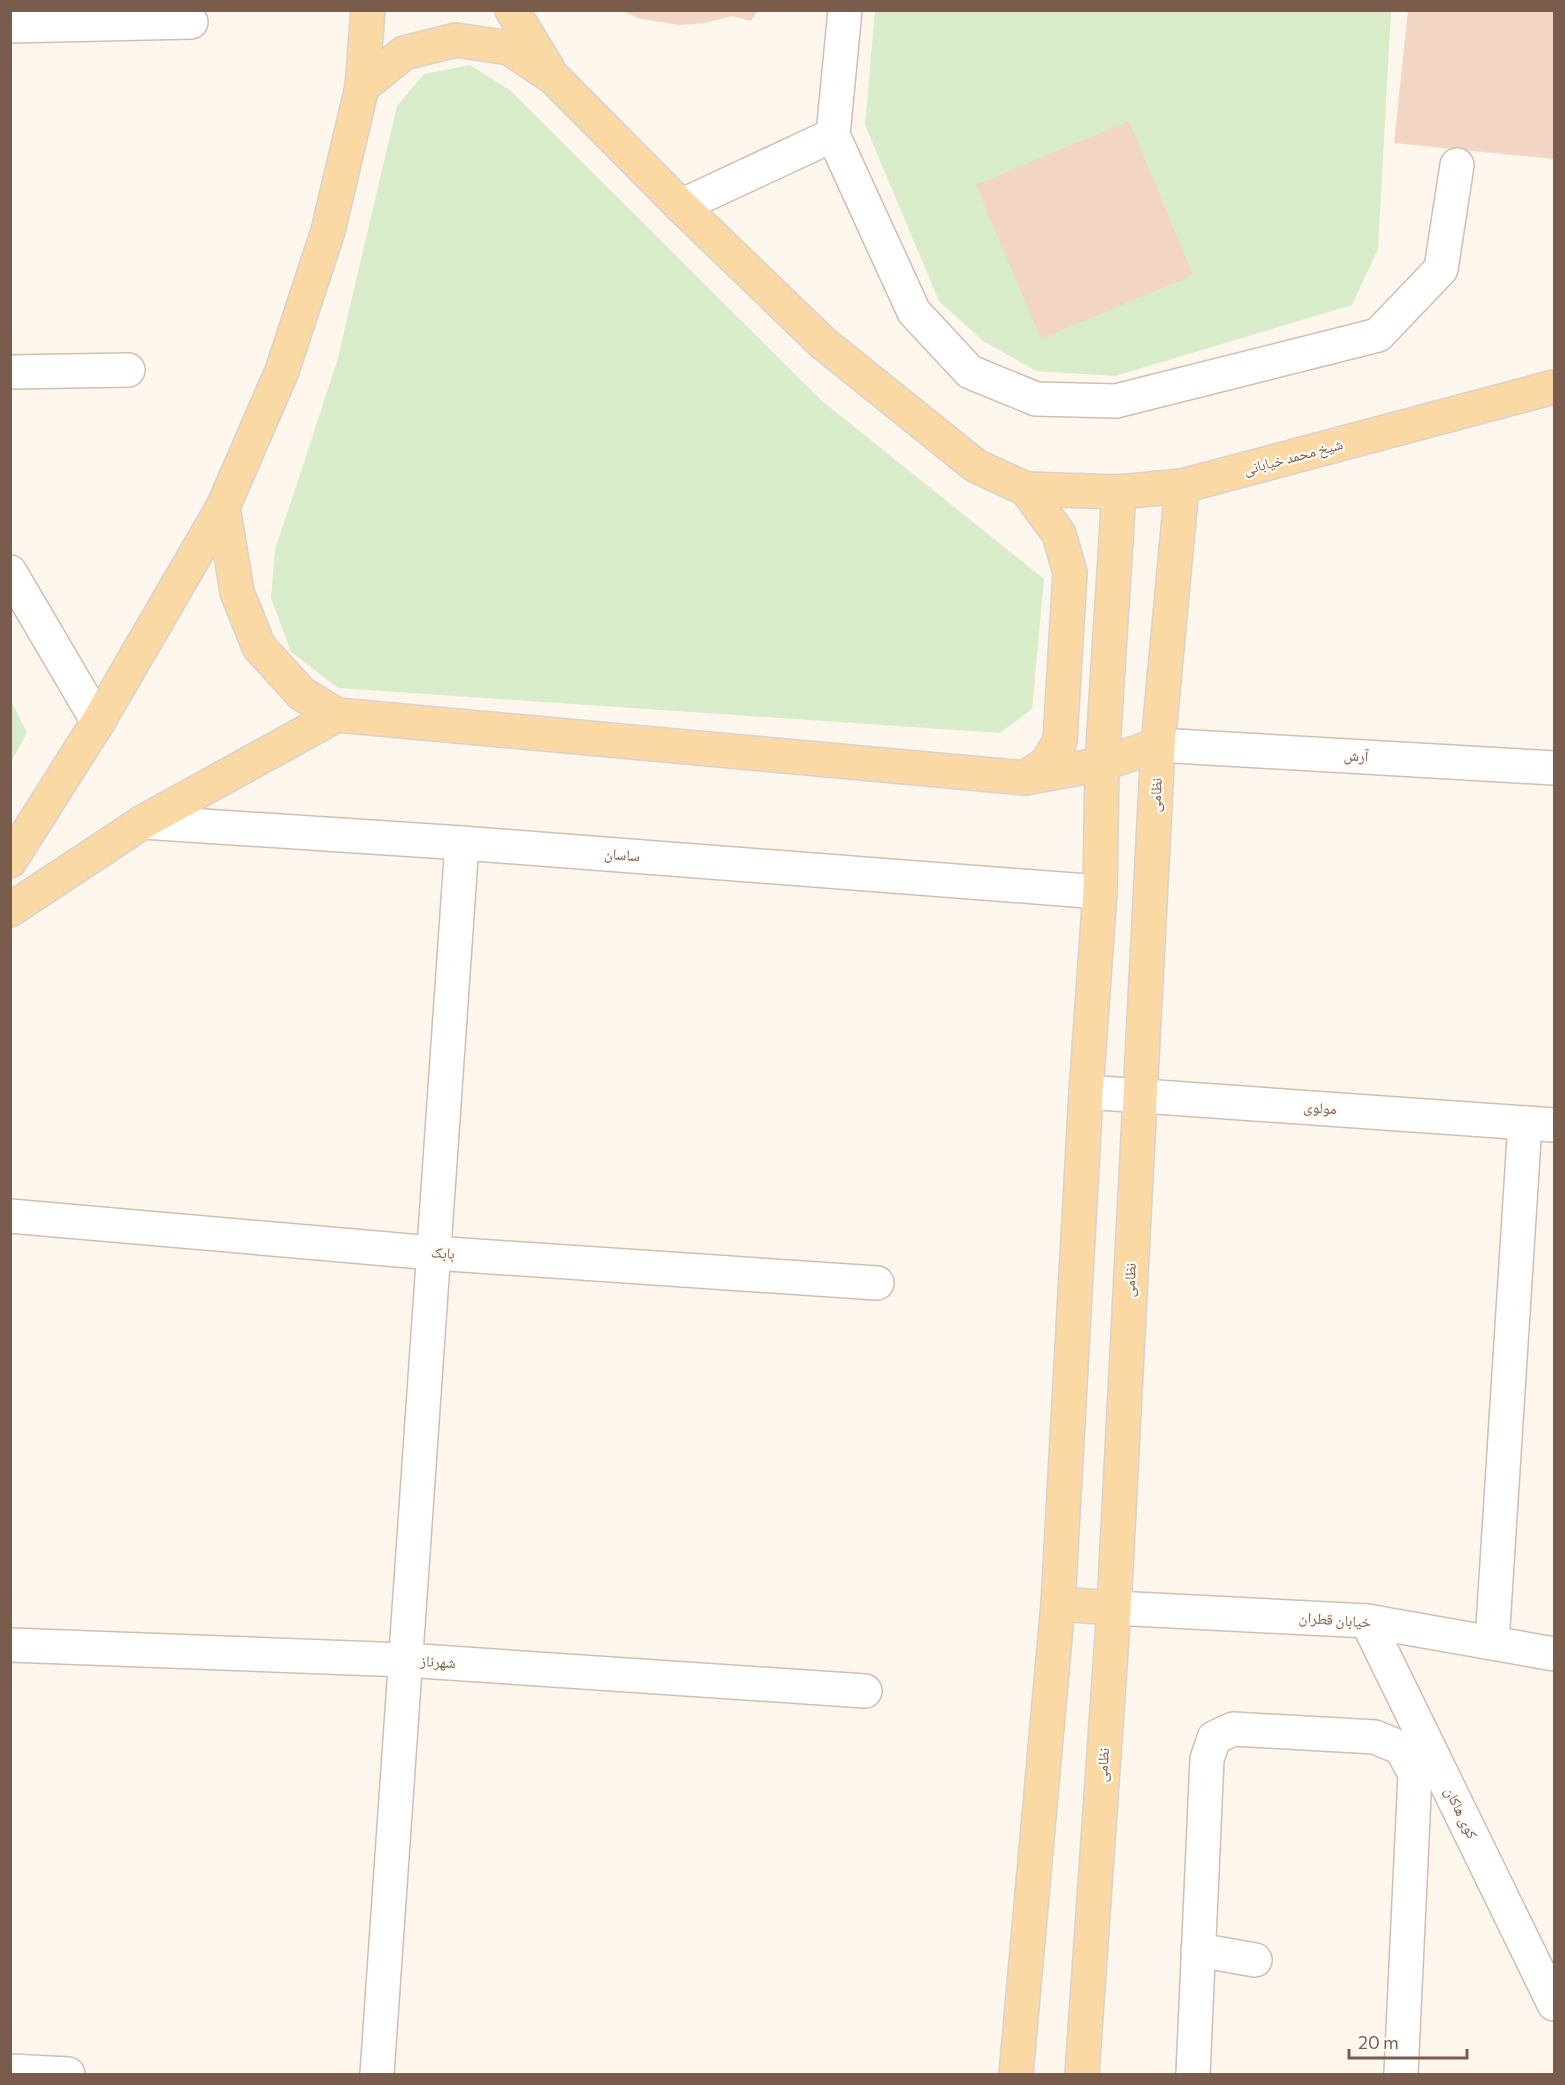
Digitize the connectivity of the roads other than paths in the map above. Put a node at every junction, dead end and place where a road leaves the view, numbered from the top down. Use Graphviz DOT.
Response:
graph roads {
  1 [pos="368,10"];
  2 [pos="512,10"];
  3 [pos="845,10"];
  4 [pos="191,22"];
  5 [pos="10,26"];
  6 [pos="554,78"];
  7 [pos="362,87"];
  8 [pos="833,135"];
  9 [pos="1457,165"];
  10 [pos="681,206"];
  11 [pos="128,370"];
  12 [pos="10,372"];
  13 [pos="1554,387"];
  14 [pos="1182,486"];
  15 [pos="1026,489"];
  16 [pos="1119,492"];
  17 [pos="224,507"];
  18 [pos="10,572"];
  19 [pos="337,715"];
  20 [pos="98,722"];
  21 [pos="1158,745"];
  22 [pos="1102,764"];
  23 [pos="1554,768"];
  24 [pos="1025,778"];
  25 [pos="143,822"];
  26 [pos="462,843"];
  27 [pos="10,861"];
  28 [pos="1100,892"];
  29 [pos="10,910"];
  30 [pos="1086,1092"];
  31 [pos="1140,1094"];
  32 [pos="1540,1124"];
  33 [pos="10,1216"];
  34 [pos="433,1253"];
  35 [pos="877,1283"];
  36 [pos="1058,1604"];
  37 [pos="1114,1608"];
  38 [pos="1367,1621"];
  39 [pos="1492,1642"];
  40 [pos="10,1645"];
  41 [pos="1554,1654"];
  42 [pos="405,1660"];
  43 [pos="865,1691"];
  44 [pos="1198,1950"];
  45 [pos="1255,1960"];
  46 [pos="1554,2004"];
  47 [pos="10,2071"];
  48 [pos="68,2074"];
  49 [pos="377,2074"];
  50 [pos="1016,2074"];
  51 [pos="1082,2074"];
  52 [pos="1193,2074"];
  53 [pos="1401,2074"];
  1 -- 7 [label="main road"];
  2 -- 6 [label="main road"];
  3 -- 8 [label="street"];
  4 -- 5 [label="street"];
  6 -- 7 [label="main road"];
  6 -- 10 [label="main road"];
  7 -- 17 [label="main road"];
  8 -- 9 [label="street"];
  8 -- 10 [label="street"];
  10 -- 15 [label="main road"];
  11 -- 12 [label="street"];
  13 -- 14 [label="main road, شیخ محمد خیابانی"];
  14 -- 16 [label="main road, شیخ محمد خیابانی"];
  14 -- 21 [label="main road, نظامی"];
  15 -- 16 [label="main road, شیخ محمد خیابانی"];
  15 -- 24 [label="main road"];
  16 -- 22 [label="main road"];
  17 -- 19 [label="main road"];
  17 -- 20 [label="main road"];
  18 -- 20 [label="street"];
  19 -- 24 [label="main road"];
  19 -- 25 [label="main road"];
  20 -- 27 [label="main road"];
  21 -- 22 [label="main road"];
  21 -- 23 [label="street, آرش"];
  21 -- 31 [label="main road, نظامی"];
  22 -- 24 [label="main road"];
  22 -- 28 [label="main road"];
  25 -- 26 [label="street, ساسان"];
  25 -- 29 [label="main road"];
  26 -- 28 [label="street, ساسان"];
  26 -- 34 [label="street"];
  28 -- 30 [label="main road"];
  30 -- 31 [label="street, مولوی"];
  30 -- 36 [label="main road"];
  31 -- 32 [label="street, مولوی"];
  31 -- 37 [label="main road, نظامی"];
  32 -- 39 [label="street"];
  33 -- 34 [label="street, بابک"];
  34 -- 35 [label="street, بابک"];
  34 -- 42 [label="street"];
  36 -- 37 [label="main road"];
  36 -- 50 [label="main road"];
  37 -- 38 [label="street, خیابان قطران"];
  37 -- 51 [label="main road, نظامی"];
  38 -- 39 [label="street, خیابان قطران"];
  38 -- 46 [label="street, کوی هاکان"];
  39 -- 41 [label="street, خیابان قطران"];
  40 -- 42 [label="street, شهرناز"];
  42 -- 43 [label="street, شهرناز"];
  42 -- 49 [label="street"];
  44 -- 45 [label="street"];
  44 -- 52 [label="street"];
  44 -- 53 [label="street"];
  47 -- 48 [label="street"];
}
